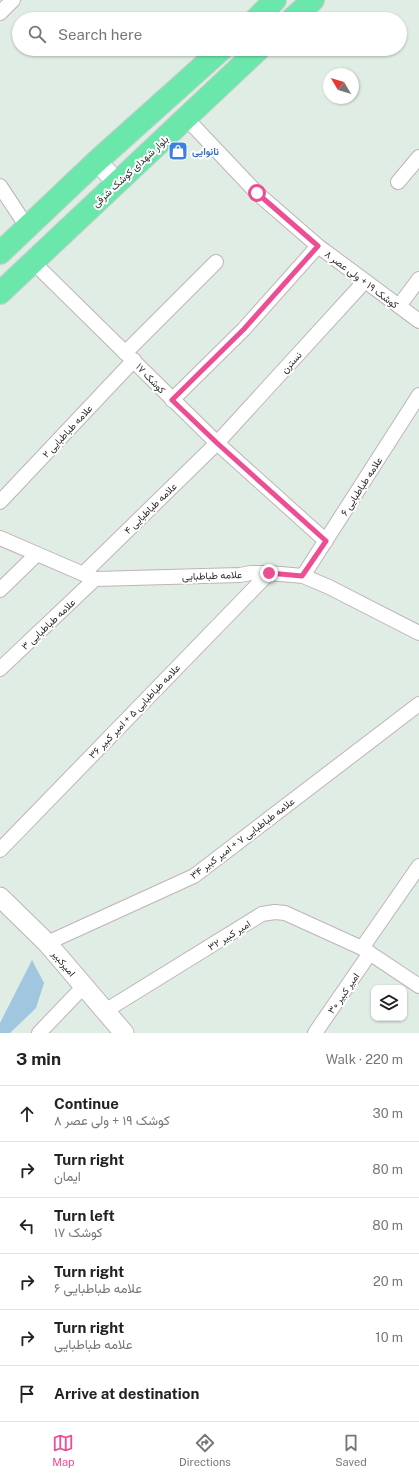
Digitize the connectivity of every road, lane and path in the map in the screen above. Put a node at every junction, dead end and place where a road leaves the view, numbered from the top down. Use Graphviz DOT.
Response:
graph roads {
  1 [pos="13,0"];
  2 [pos="275,0"];
  3 [pos="313,0"];
  4 [pos="263,12"];
  5 [pos="300,12"];
  6 [pos="0,13"];
  7 [pos="214,56"];
  8 [pos="252,56"];
  9 [pos="186,118"];
  10 [pos="419,157"];
  11 [pos="97,161"];
  12 [pos="398,182"];
  13 [pos="117,183"];
  14 [pos="0,186"];
  15 [pos="27,227"];
  16 [pos="318,246"];
  17 [pos="0,253"];
  18 [pos="33,262"];
  19 [pos="216,262"];
  20 [pos="419,279"];
  21 [pos="365,281"];
  22 [pos="0,293"];
  23 [pos="399,306"];
  24 [pos="419,321"];
  25 [pos="129,357"];
  26 [pos="419,395"];
  27 [pos="172,400"];
  28 [pos="217,443"];
  29 [pos="0,502"];
  30 [pos="0,538"];
  31 [pos="326,541"];
  32 [pos="37,554"];
  33 [pos="269,573"];
  34 [pos="89,576"];
  35 [pos="302,576"];
  36 [pos="0,590"];
  37 [pos="419,633"];
  38 [pos="0,669"];
  39 [pos="419,704"];
  40 [pos="0,850"];
  41 [pos="419,866"];
  42 [pos="0,898"];
  43 [pos="47,943"];
  44 [pos="366,951"];
  45 [pos="84,986"];
  46 [pos="419,986"];
  47 [pos="105,1012"];
  48 [pos="39,1033"];
  49 [pos="124,1033"];
  50 [pos="315,1033"];
  1 -- 6 [label="street"];
  2 -- 4 [label="main road"];
  3 -- 5 [label="main road"];
  7 -- 11 [label="main road"];
  8 -- 9 [label="main road, بلوار شهدای کوشک شرقی"];
  9 -- 13 [label="main road, بلوار شهدای کوشک شرقی"];
  9 -- 16 [label="street, کوشک ۱۹ + ولی عصر ۸"];
  10 -- 12 [label="street"];
  11 -- 13 [label="main road"];
  11 -- 15 [label="main road"];
  13 -- 18 [label="main road, بلوار شهدای کوشک شرقی"];
  14 -- 15 [label="street"];
  15 -- 17 [label="main road"];
  16 -- 21 [label="street, کوشک ۱۹ + ولی عصر ۸"];
  16 -- 27 [label="street"];
  18 -- 22 [label="main road, بلوار شهدای کوشک شرقی"];
  18 -- 25 [label="street, کوشک ۱۷"];
  19 -- 25 [label="street, علامه طباطبایی ۲"];
  20 -- 23 [label="street"];
  21 -- 23 [label="street, کوشک ۱۹ + ولی عصر ۸"];
  21 -- 28 [label="street, نسترن"];
  23 -- 24 [label="street, کوشک ۱۹ + ولی عصر ۸"];
  25 -- 27 [label="street, کوشک ۱۷"];
  25 -- 29 [label="street, علامه طباطبایی ۲"];
  26 -- 31 [label="street, علامه طباطبایی ۶"];
  27 -- 28 [label="street, کوشک ۱۷"];
  28 -- 31 [label="street, کوشک ۱۷"];
  28 -- 34 [label="street, علامه طباطبایی ۴"];
  30 -- 32 [label="street, علامه طباطبایی"];
  31 -- 35 [label="street, علامه طباطبایی ۶"];
  32 -- 34 [label="street, علامه طباطبایی"];
  32 -- 36 [label="street"];
  33 -- 34 [label="street, علامه طباطبایی"];
  33 -- 35 [label="street, علامه طباطبایی"];
  33 -- 40 [label="street, علامه طباطبایی ۵ + امیر کبیر ۳۶"];
  34 -- 38 [label="street, علامه طباطبایی ۳"];
  35 -- 37 [label="street, علامه طباطبایی"];
  39 -- 43 [label="street, علامه طباطبایی ۷ + امیر کبیر ۳۴"];
  41 -- 44 [label="street, امیر کبیر ۳۰"];
  42 -- 43 [label="main road, امیرکبیر"];
  43 -- 45 [label="main road, امیرکبیر"];
  44 -- 46 [label="street, امیر کبیر ۳۲"];
  44 -- 47 [label="street, امیر کبیر ۳۲"];
  44 -- 50 [label="street, امیر کبیر ۳۰"];
  45 -- 47 [label="main road, امیرکبیر"];
  45 -- 48 [label="street"];
  47 -- 49 [label="main road, امیرکبیر"];
}
